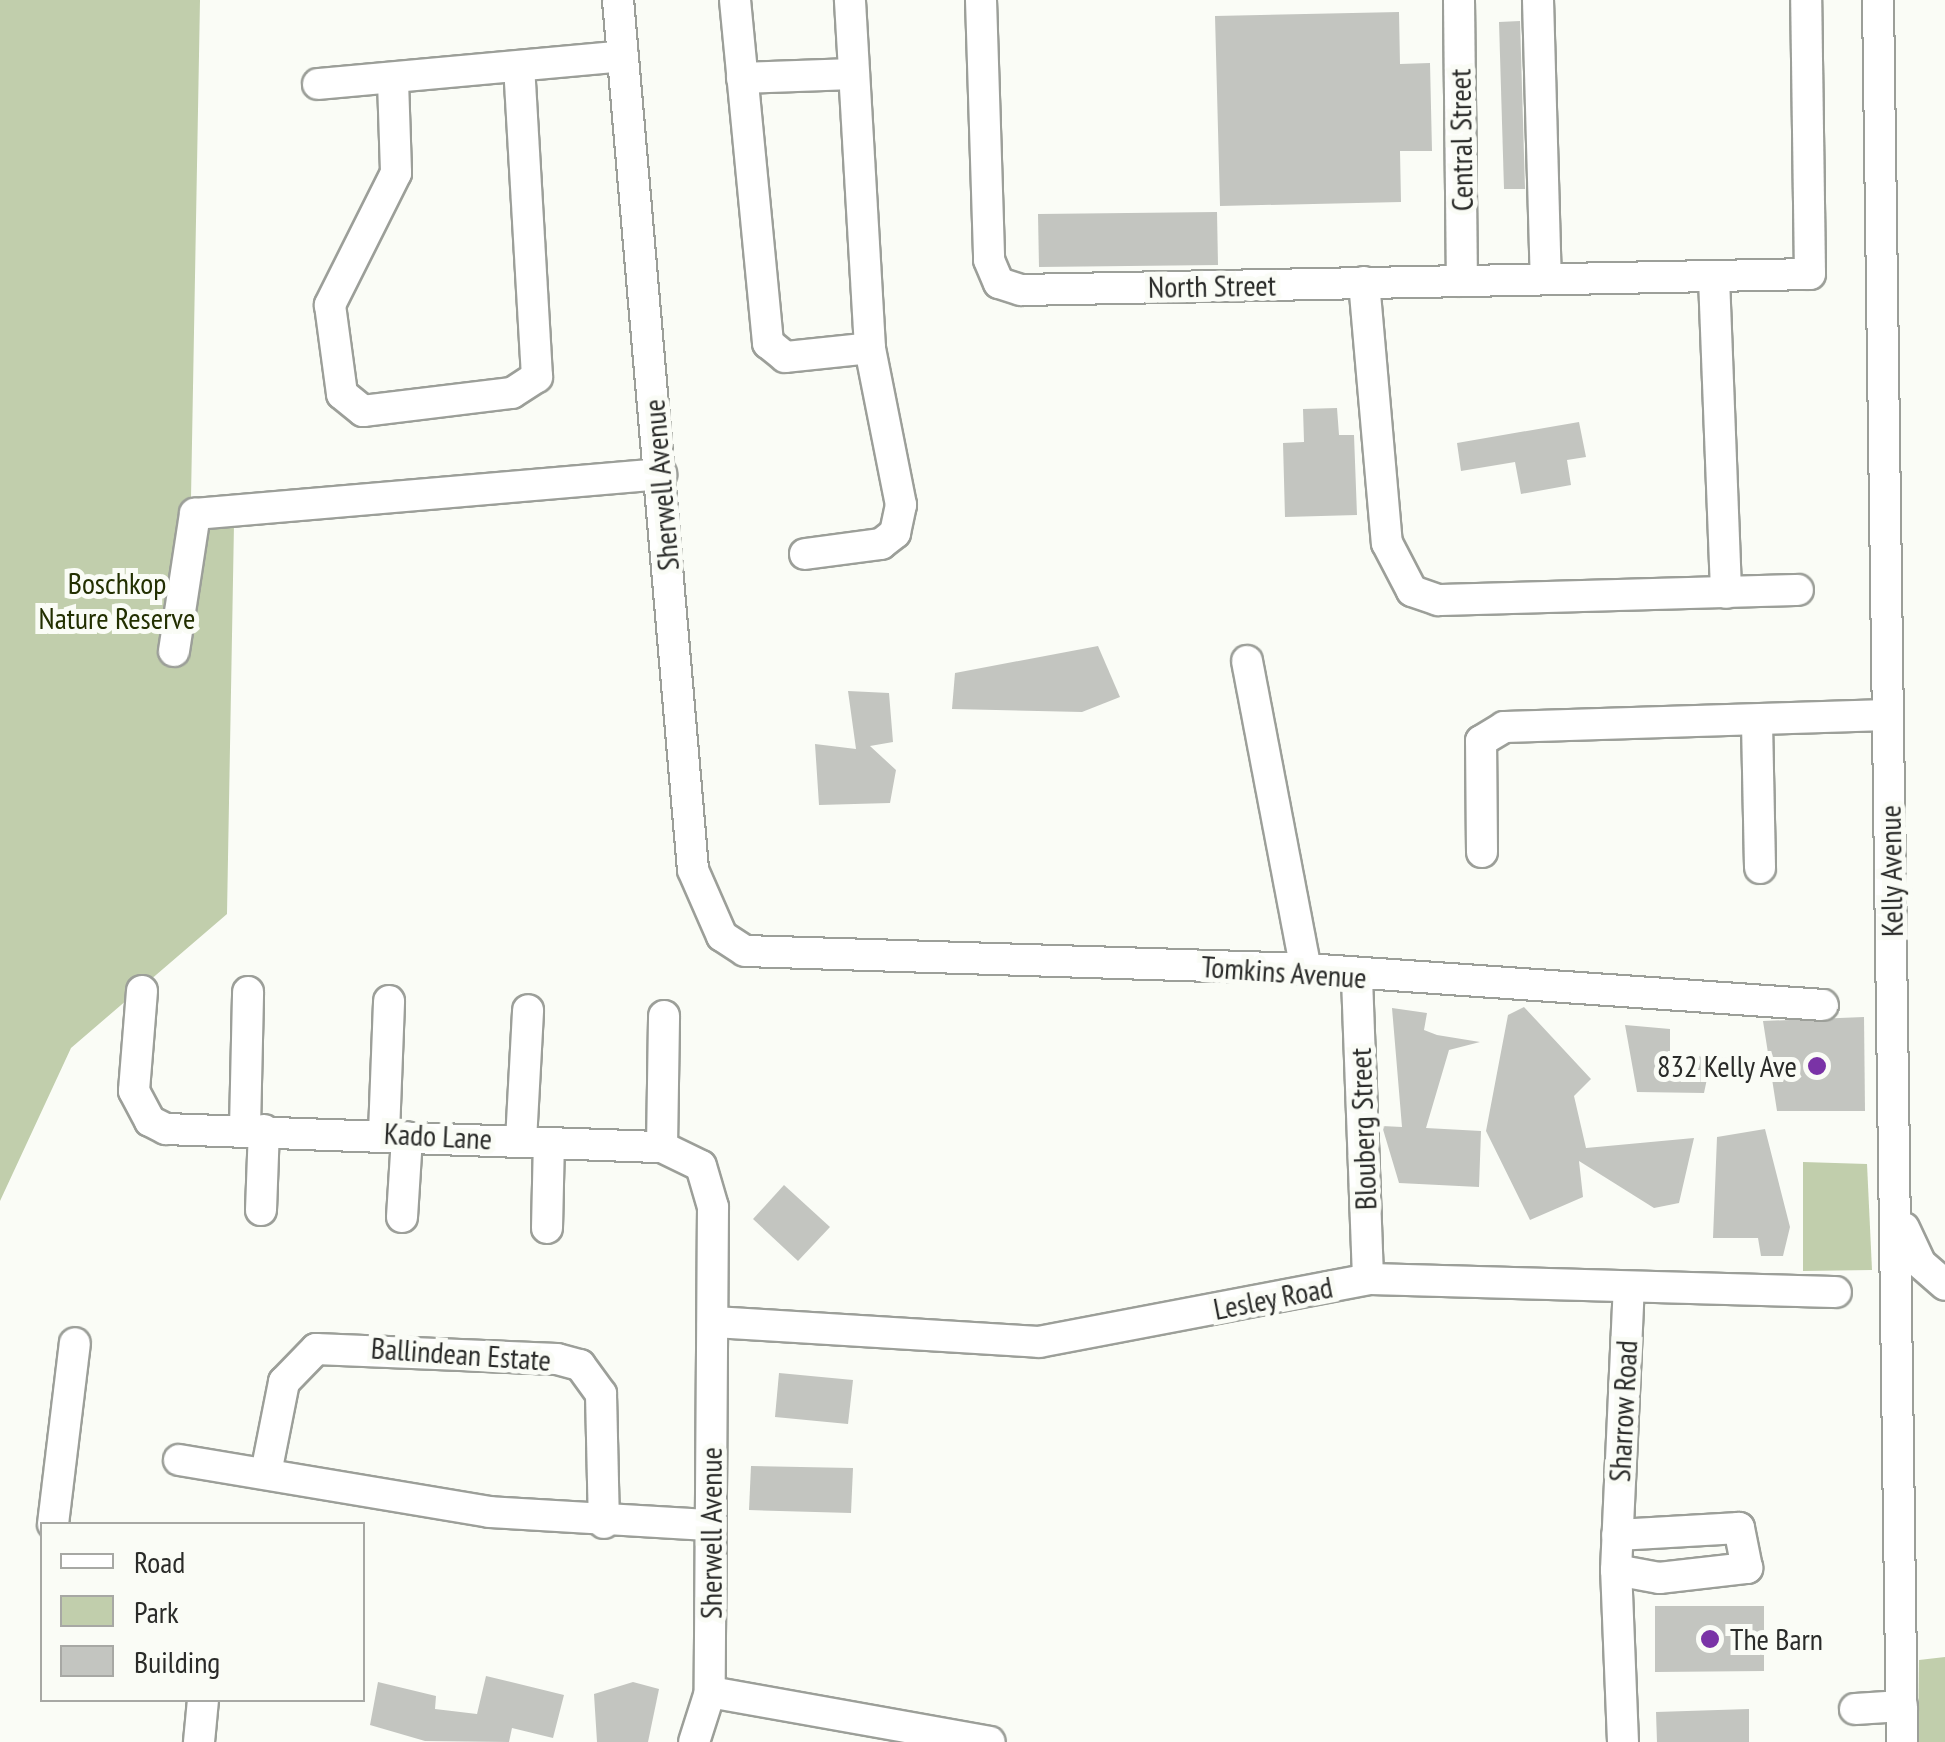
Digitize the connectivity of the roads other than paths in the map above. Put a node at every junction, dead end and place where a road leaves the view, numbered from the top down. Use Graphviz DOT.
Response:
graph roads {
  1 [pos="618,0"];
  2 [pos="735,0"];
  3 [pos="850,0"];
  4 [pos="981,0"];
  5 [pos="1459,0"];
  6 [pos="1538,0"];
  7 [pos="1806,0"];
  8 [pos="1878,0"];
  9 [pos="622,56"];
  10 [pos="519,70"];
  11 [pos="852,74"];
  12 [pos="742,78"];
  13 [pos="392,81"];
  14 [pos="318,84"];
  15 [pos="1714,278"];
  16 [pos="1546,279"];
  17 [pos="1462,281"];
  18 [pos="1364,282"];
  19 [pos="870,348"];
  20 [pos="661,474"];
  21 [pos="805,554"];
  22 [pos="1798,590"];
  23 [pos="1726,592"];
  24 [pos="174,651"];
  25 [pos="1247,661"];
  26 [pos="1888,715"];
  27 [pos="1758,722"];
  28 [pos="1482,852"];
  29 [pos="1760,868"];
  30 [pos="745,951"];
  31 [pos="1306,968"];
  32 [pos="1357,978"];
  33 [pos="142,991"];
  34 [pos="248,992"];
  35 [pos="389,1001"];
  36 [pos="1823,1005"];
  37 [pos="528,1010"];
  38 [pos="664,1016"];
  39 [pos="254,1129"];
  40 [pos="395,1135"];
  41 [pos="535,1142"];
  42 [pos="662,1147"];
  43 [pos="261,1210"];
  44 [pos="1898,1211"];
  45 [pos="402,1217"];
  46 [pos="547,1228"];
  47 [pos="1368,1279"];
  48 [pos="1945,1286"];
  49 [pos="1628,1288"];
  50 [pos="1836,1292"];
  51 [pos="1945,1296"];
  52 [pos="1898,1297"];
  53 [pos="713,1322"];
  54 [pos="76,1343"];
  55 [pos="179,1460"];
  56 [pos="266,1473"];
  57 [pos="53,1522"];
  58 [pos="604,1523"];
  59 [pos="710,1525"];
  60 [pos="1641,1534"];
  61 [pos="1616,1570"];
  62 [pos="1659,1578"];
  63 [pos="710,1692"];
  64 [pos="203,1702"];
  65 [pos="1902,1706"];
  66 [pos="1855,1708"];
  67 [pos="198,1742"];
  68 [pos="694,1742"];
  69 [pos="990,1742"];
  70 [pos="1622,1742"];
  71 [pos="1902,1742"];
  1 -- 9 [label="street, Sherwell Avenue"];
  2 -- 12 [label="street"];
  3 -- 11 [label="street"];
  4 -- 18 [label="street, North Street"];
  5 -- 17 [label="street, Central Street"];
  6 -- 16 [label="street"];
  7 -- 15 [label="street, North Street"];
  8 -- 26 [label="street, Kelly Avenue"];
  9 -- 10 [label="street"];
  9 -- 20 [label="street, Sherwell Avenue"];
  10 -- 13 [label="street"];
  10 -- 13 [label="street"];
  11 -- 12 [label="street"];
  11 -- 19 [label="street"];
  12 -- 19 [label="street"];
  13 -- 14 [label="street"];
  15 -- 16 [label="street, North Street"];
  15 -- 23 [label="street"];
  16 -- 17 [label="street, North Street"];
  17 -- 18 [label="street, North Street"];
  18 -- 23 [label="street"];
  19 -- 21 [label="street"];
  20 -- 24 [label="street"];
  20 -- 30 [label="street, Sherwell Avenue"];
  22 -- 23 [label="street"];
  25 -- 31 [label="street"];
  26 -- 27 [label="street"];
  26 -- 44 [label="street, Kelly Avenue"];
  27 -- 28 [label="street"];
  27 -- 29 [label="street"];
  30 -- 31 [label="street, Tomkins Avenue"];
  31 -- 32 [label="street, Tomkins Avenue"];
  32 -- 36 [label="street, Tomkins Avenue"];
  32 -- 47 [label="street, Blouberg Street"];
  33 -- 39 [label="street, Kado Lane"];
  34 -- 39 [label="street"];
  35 -- 40 [label="street"];
  37 -- 41 [label="street"];
  38 -- 42 [label="street"];
  39 -- 40 [label="street, Kado Lane"];
  39 -- 43 [label="street"];
  40 -- 41 [label="street, Kado Lane"];
  40 -- 45 [label="street"];
  41 -- 42 [label="street, Kado Lane"];
  41 -- 46 [label="street"];
  42 -- 53 [label="street, Kado Lane"];
  44 -- 48 [label="street"];
  44 -- 52 [label="street, Kelly Avenue"];
  47 -- 49 [label="street, Lesley Road"];
  47 -- 53 [label="street, Lesley Road"];
  49 -- 50 [label="street, Lesley Road"];
  49 -- 60 [label="street, Sharrow Road"];
  51 -- 52 [label="street"];
  52 -- 65 [label="street, Kelly Avenue"];
  53 -- 59 [label="street, Sherwell Avenue"];
  54 -- 57 [label="street"];
  55 -- 56 [label="street"];
  56 -- 58 [label="street"];
  56 -- 58 [label="street, Ballindean Estate"];
  58 -- 59 [label="street"];
  59 -- 63 [label="street, Sherwell Avenue"];
  60 -- 61 [label="street, Sharrow Road"];
  60 -- 62 [label="street"];
  60 -- 62 [label="street"];
  61 -- 62 [label="street"];
  61 -- 70 [label="street, Sharrow Road"];
  63 -- 68 [label="street, Sherwell Avenue"];
  63 -- 69 [label="street"];
  64 -- 67 [label="street"];
  65 -- 66 [label="street"];
  65 -- 71 [label="street, Kelly Avenue"];
}
